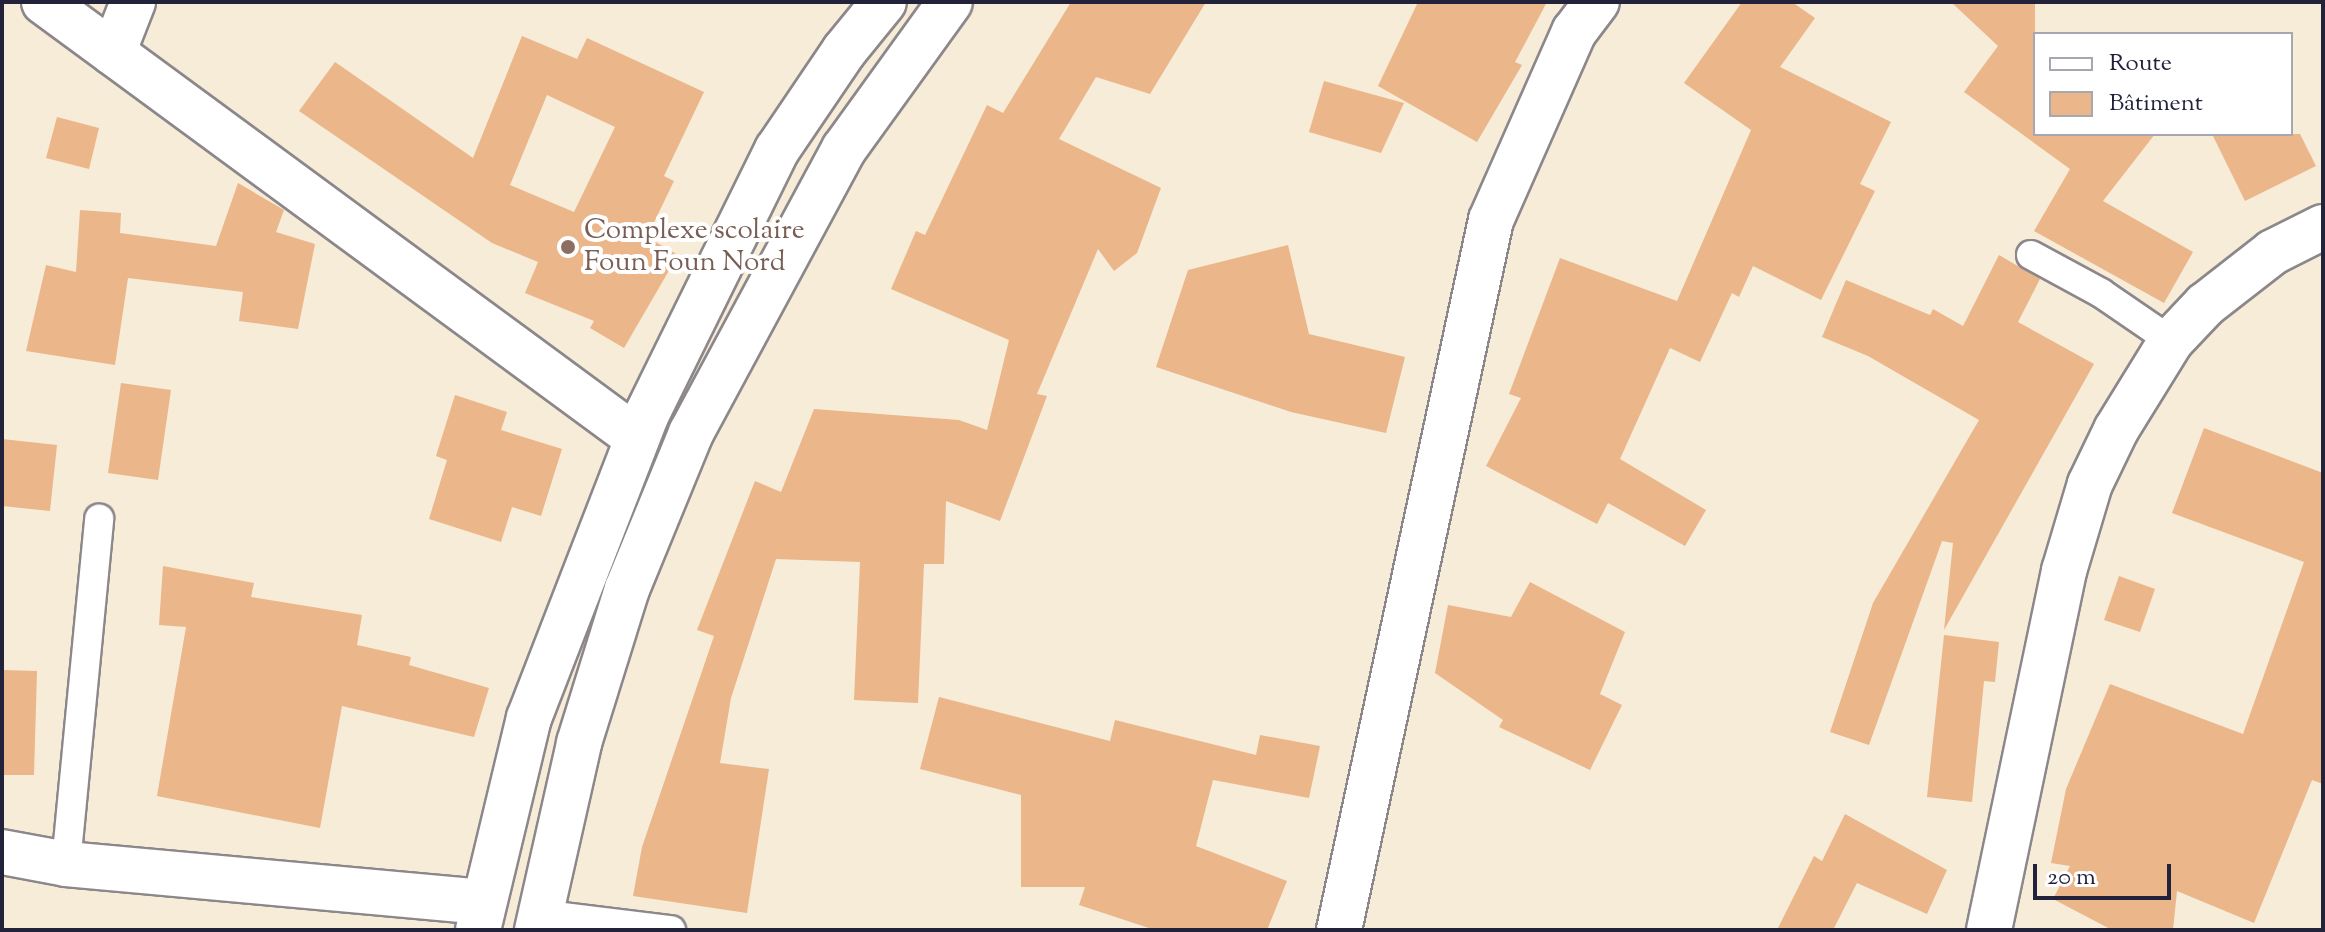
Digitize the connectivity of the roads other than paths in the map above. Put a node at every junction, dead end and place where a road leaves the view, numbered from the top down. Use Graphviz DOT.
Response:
graph roads {
  1 [pos="44,2"];
  2 [pos="133,2"];
  3 [pos="884,2"];
  4 [pos="950,2"];
  5 [pos="1597,2"];
  6 [pos="113,53"];
  7 [pos="2323,227"];
  8 [pos="2031,255"];
  9 [pos="2171,341"];
  10 [pos="637,438"];
  11 [pos="99,519"];
  12 [pos="2,852"];
  13 [pos="66,864"];
  14 [pos="481,916"];
  15 [pos="538,922"];
  16 [pos="671,930"];
  17 [pos="1339,930"];
  18 [pos="1989,930"];
  1 -- 6 [label="main road"];
  2 -- 6 [label="main road"];
  3 -- 10 [label="main road"];
  4 -- 15 [label="main road"];
  5 -- 17 [label="main road"];
  6 -- 10 [label="main road"];
  7 -- 9 [label="main road"];
  8 -- 9 [label="lane"];
  9 -- 18 [label="main road"];
  10 -- 14 [label="main road"];
  11 -- 13 [label="lane"];
  12 -- 13 [label="main road"];
  13 -- 14 [label="main road"];
  15 -- 16 [label="lane"];
}
